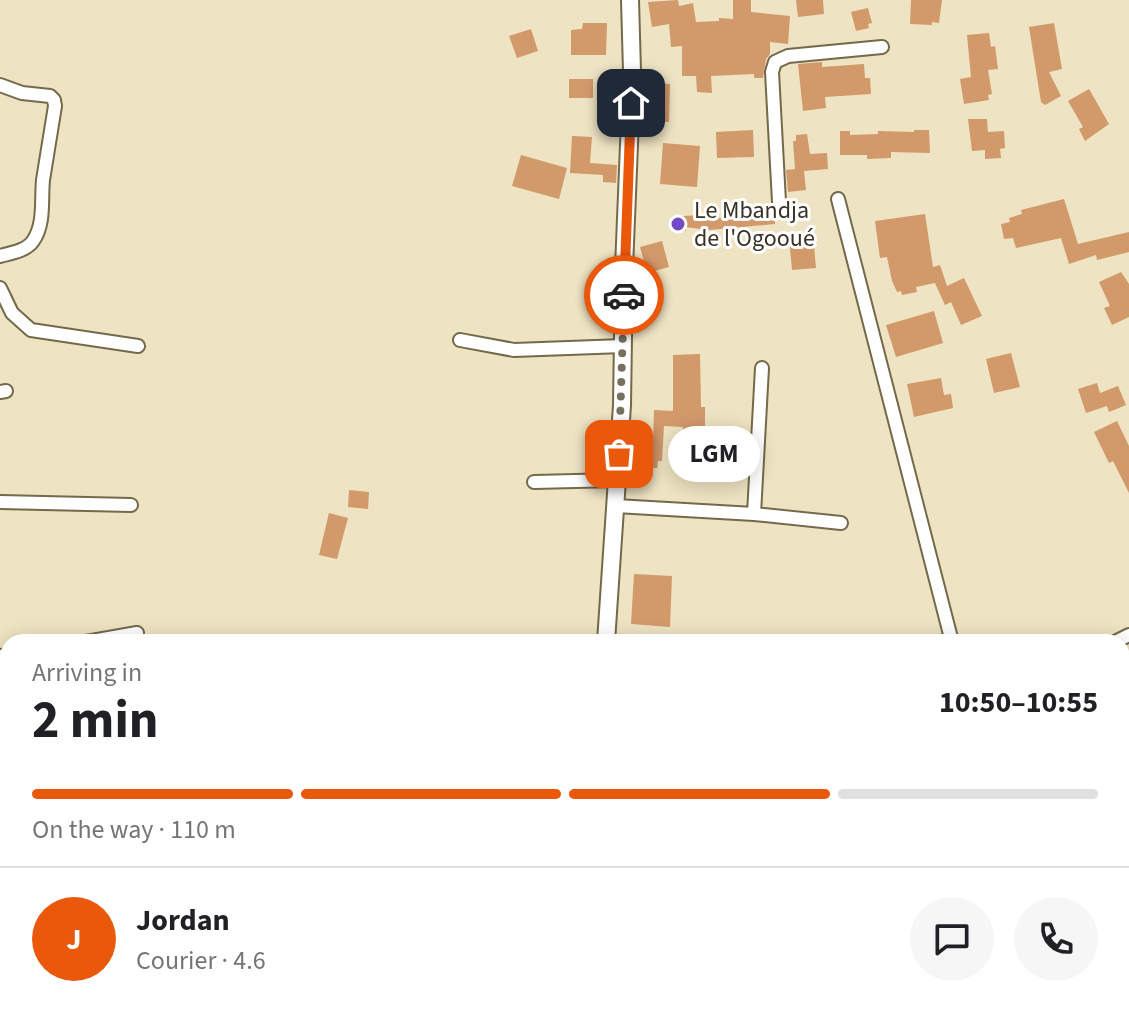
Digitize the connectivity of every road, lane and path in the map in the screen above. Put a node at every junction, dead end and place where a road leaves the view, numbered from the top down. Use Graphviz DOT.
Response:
graph roads {
  1 [pos="630,0"];
  2 [pos="882,47"];
  3 [pos="0,85"];
  4 [pos="838,199"];
  5 [pos="779,202"];
  6 [pos="0,256"];
  7 [pos="0,288"];
  8 [pos="460,340"];
  9 [pos="138,346"];
  10 [pos="623,346"];
  11 [pos="762,368"];
  12 [pos="617,480"];
  13 [pos="534,482"];
  14 [pos="0,502"];
  15 [pos="131,505"];
  16 [pos="616,506"];
  17 [pos="754,514"];
  18 [pos="841,523"];
  19 [pos="137,633"];
  20 [pos="131,634"];
  21 [pos="607,634"];
  22 [pos="950,634"];
  1 -- 10 [label="street"];
  2 -- 5 [label="street"];
  3 -- 6 [label="street"];
  4 -- 22 [label="street"];
  7 -- 9 [label="street"];
  8 -- 10 [label="street"];
  10 -- 12 [label="street"];
  11 -- 17 [label="street"];
  12 -- 13 [label="street"];
  12 -- 16 [label="street"];
  14 -- 15 [label="street"];
  16 -- 17 [label="street"];
  16 -- 21 [label="street"];
  17 -- 18 [label="street"];
  19 -- 20 [label="street"];
}
